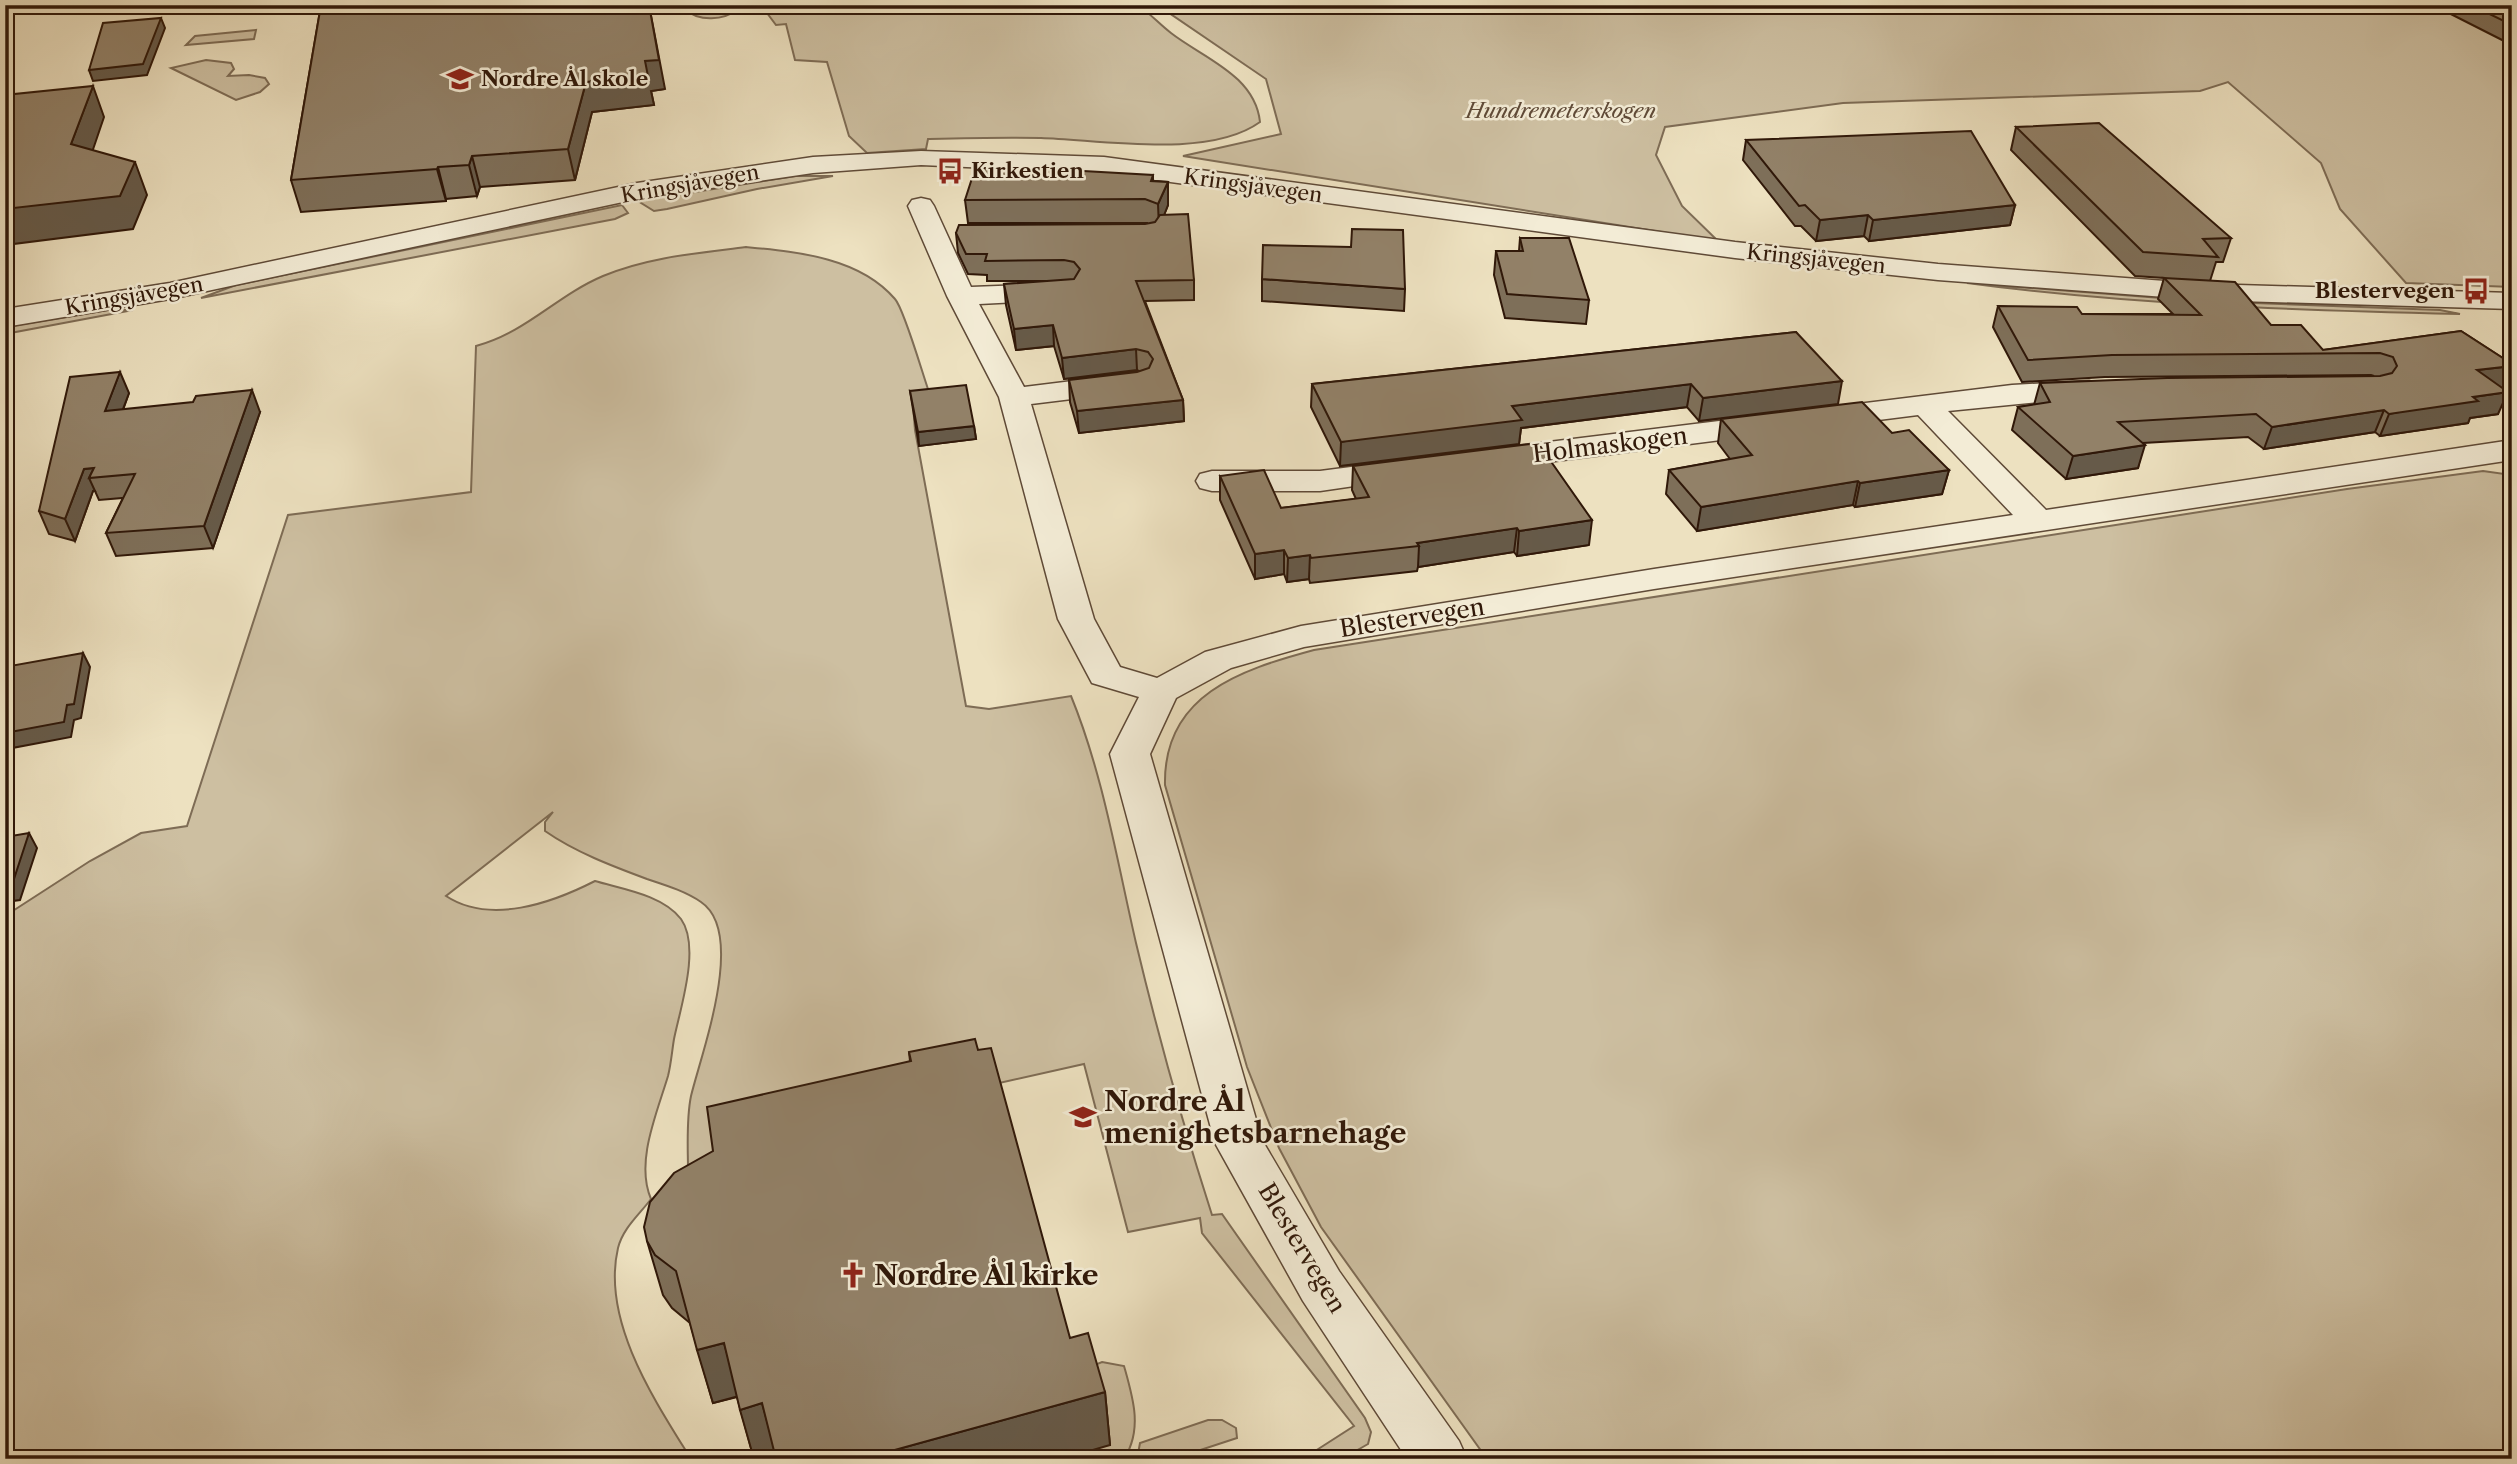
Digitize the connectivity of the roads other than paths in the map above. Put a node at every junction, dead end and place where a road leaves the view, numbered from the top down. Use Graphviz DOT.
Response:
graph roads {
  1 [pos="938,225"];
  2 [pos="1065,291"];
  3 [pos="961,296"];
  4 [pos="2511,302"];
  5 [pos="5,318"];
  6 [pos="1137,382"];
  7 [pos="2119,389"];
  8 [pos="1014,397"];
  9 [pos="1925,405"];
  10 [pos="2512,450"];
  11 [pos="1212,481"];
  12 [pos="2037,520"];
  13 [pos="1161,691"];
  14 [pos="1439,1459"];
  1 -- 3 [label="street"];
  2 -- 3 [label="street"];
  3 -- 8 [label="street"];
  4 -- 5 [label="street, Kringsjåvegen"];
  6 -- 8 [label="street"];
  7 -- 9 [label="street, Holmaskogen"];
  8 -- 13 [label="street"];
  9 -- 11 [label="street, Holmaskogen"];
  9 -- 12 [label="street"];
  10 -- 12 [label="street, Blestervegen"];
  12 -- 13 [label="street, Blestervegen"];
  13 -- 14 [label="street, Blestervegen"];
}
